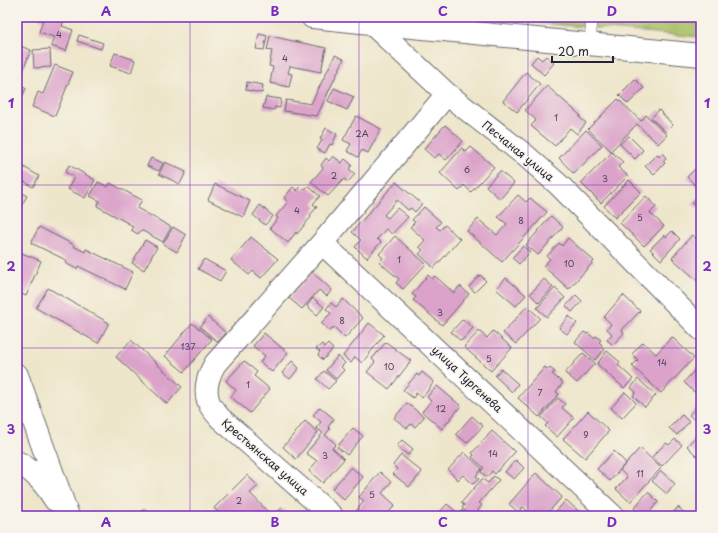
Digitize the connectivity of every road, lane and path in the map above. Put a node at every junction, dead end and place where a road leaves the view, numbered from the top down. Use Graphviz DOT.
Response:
graph roads {
  1 [pos="312,17"];
  2 [pos="694,17"];
  3 [pos="595,18"];
  4 [pos="701,18"];
  5 [pos="371,23"];
  6 [pos="590,44"];
  7 [pos="701,55"];
  8 [pos="447,94"];
  9 [pos="322,242"];
  10 [pos="701,329"];
  11 [pos="17,375"];
  12 [pos="17,462"];
  13 [pos="65,516"];
  14 [pos="68,516"];
  15 [pos="332,516"];
  16 [pos="613,516"];
  1 -- 5 [label="street"];
  2 -- 4 [label="lane"];
  3 -- 6 [label="lane"];
  5 -- 6 [label="street"];
  5 -- 8 [label="street, Песчаная улица"];
  6 -- 7 [label="street"];
  8 -- 9 [label="street"];
  8 -- 10 [label="street, Песчаная улица"];
  9 -- 15 [label="street, Крестьянская улица"];
  9 -- 16 [label="street, улица Тургенева"];
  11 -- 14 [label="street"];
  12 -- 13 [label="street"];
}
